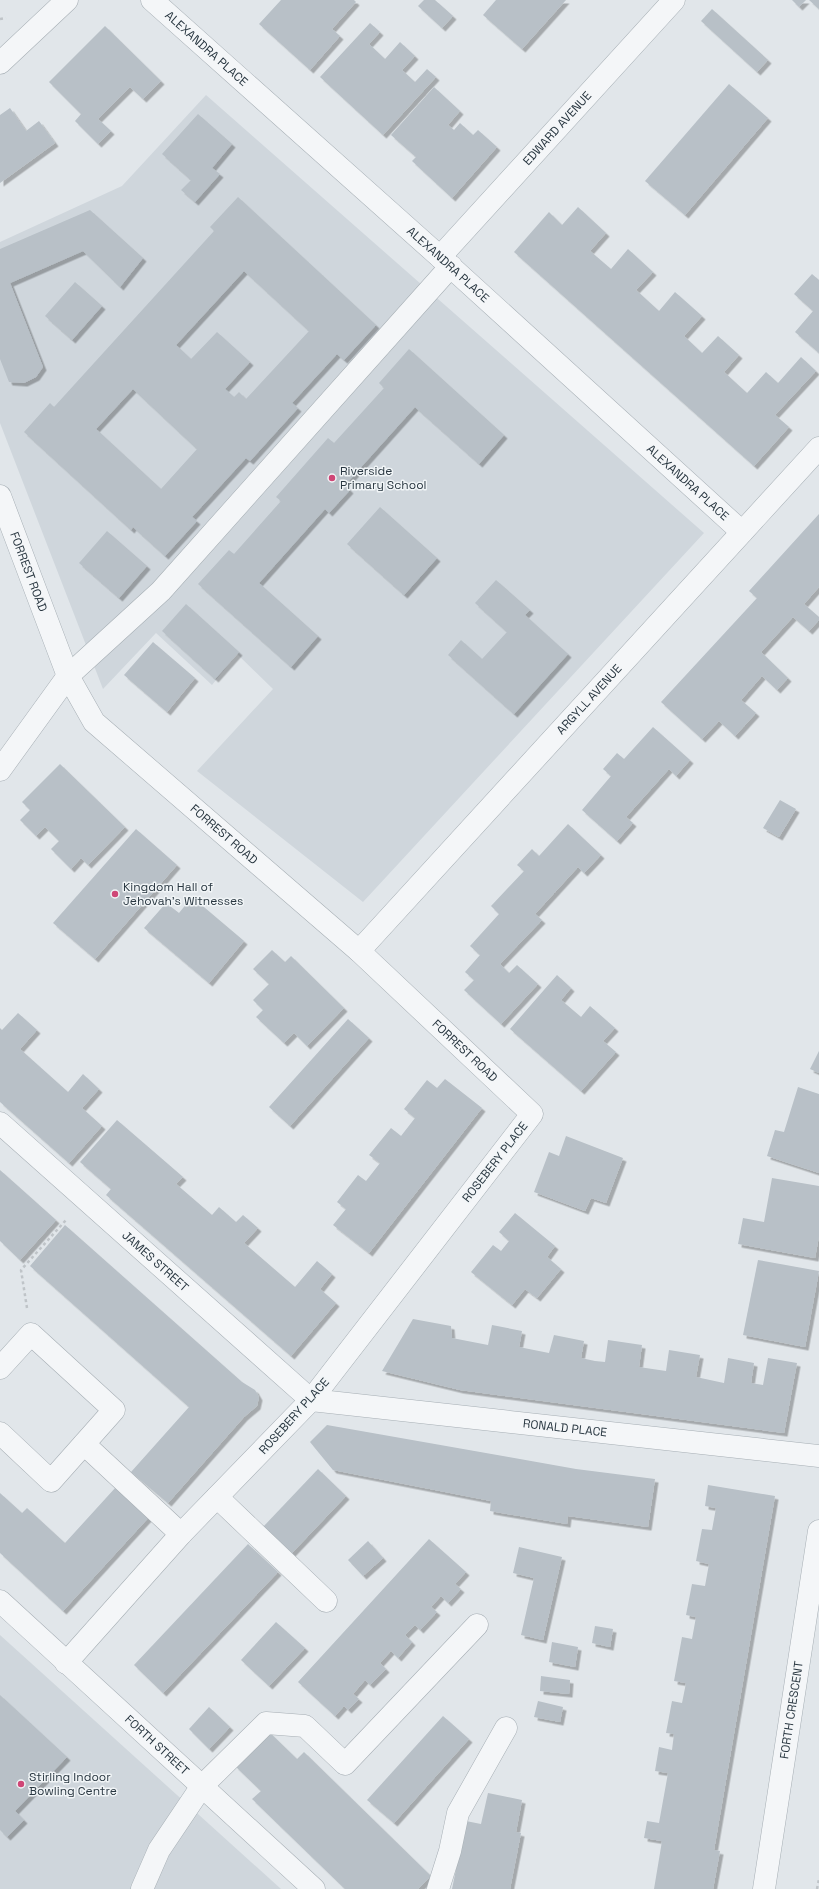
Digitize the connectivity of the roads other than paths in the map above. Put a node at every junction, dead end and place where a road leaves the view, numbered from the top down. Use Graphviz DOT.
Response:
graph roads {
  1 [pos="67,0"];
  2 [pos="152,0"];
  3 [pos="674,0"];
  4 [pos="0,63"];
  5 [pos="446,262"];
  6 [pos="819,448"];
  7 [pos="0,496"];
  8 [pos="742,532"];
  9 [pos="68,676"];
  10 [pos="0,770"];
  11 [pos="359,951"];
  12 [pos="532,1114"];
  13 [pos="0,1123"];
  14 [pos="0,1368"];
  15 [pos="311,1400"];
  16 [pos="0,1433"];
  17 [pos="84,1444"];
  18 [pos="819,1456"];
  19 [pos="217,1497"];
  20 [pos="819,1531"];
  21 [pos="181,1534"];
  22 [pos="0,1601"];
  23 [pos="326,1601"];
  24 [pos="477,1624"];
  25 [pos="66,1663"];
  26 [pos="506,1728"];
  27 [pos="202,1786"];
  28 [pos="142,1889"];
  29 [pos="314,1889"];
  30 [pos="438,1889"];
  31 [pos="764,1889"];
  1 -- 4 [label="street"];
  2 -- 5 [label="street, ALEXANDRA PLACE"];
  3 -- 5 [label="street, EDWARD AVENUE"];
  5 -- 8 [label="street, ALEXANDRA PLACE"];
  5 -- 9 [label="street, EDWARD AVENUE"];
  6 -- 8 [label="street, ARGYLL AVENUE"];
  7 -- 9 [label="street, FORREST ROAD"];
  8 -- 11 [label="street, ARGYLL AVENUE"];
  9 -- 10 [label="street, EDWARD AVENUE"];
  9 -- 11 [label="street, FORREST ROAD"];
  11 -- 12 [label="street, FORREST ROAD"];
  12 -- 15 [label="street, ROSEBERY PLACE"];
  13 -- 15 [label="street, JAMES STREET"];
  14 -- 17 [label="street"];
  15 -- 18 [label="street, RONALD PLACE"];
  15 -- 19 [label="street, ROSEBERY PLACE"];
  16 -- 17 [label="street"];
  17 -- 21 [label="street"];
  19 -- 21 [label="street, ROSEBERY PLACE"];
  19 -- 23 [label="street"];
  20 -- 31 [label="street, FORTH CRESCENT"];
  21 -- 25 [label="street, ROSEBERY PLACE"];
  22 -- 25 [label="street, FORTH STREET"];
  24 -- 27 [label="street"];
  25 -- 27 [label="street, FORTH STREET"];
  26 -- 30 [label="street"];
  27 -- 28 [label="street"];
  27 -- 29 [label="street, FORTH STREET"];
}
